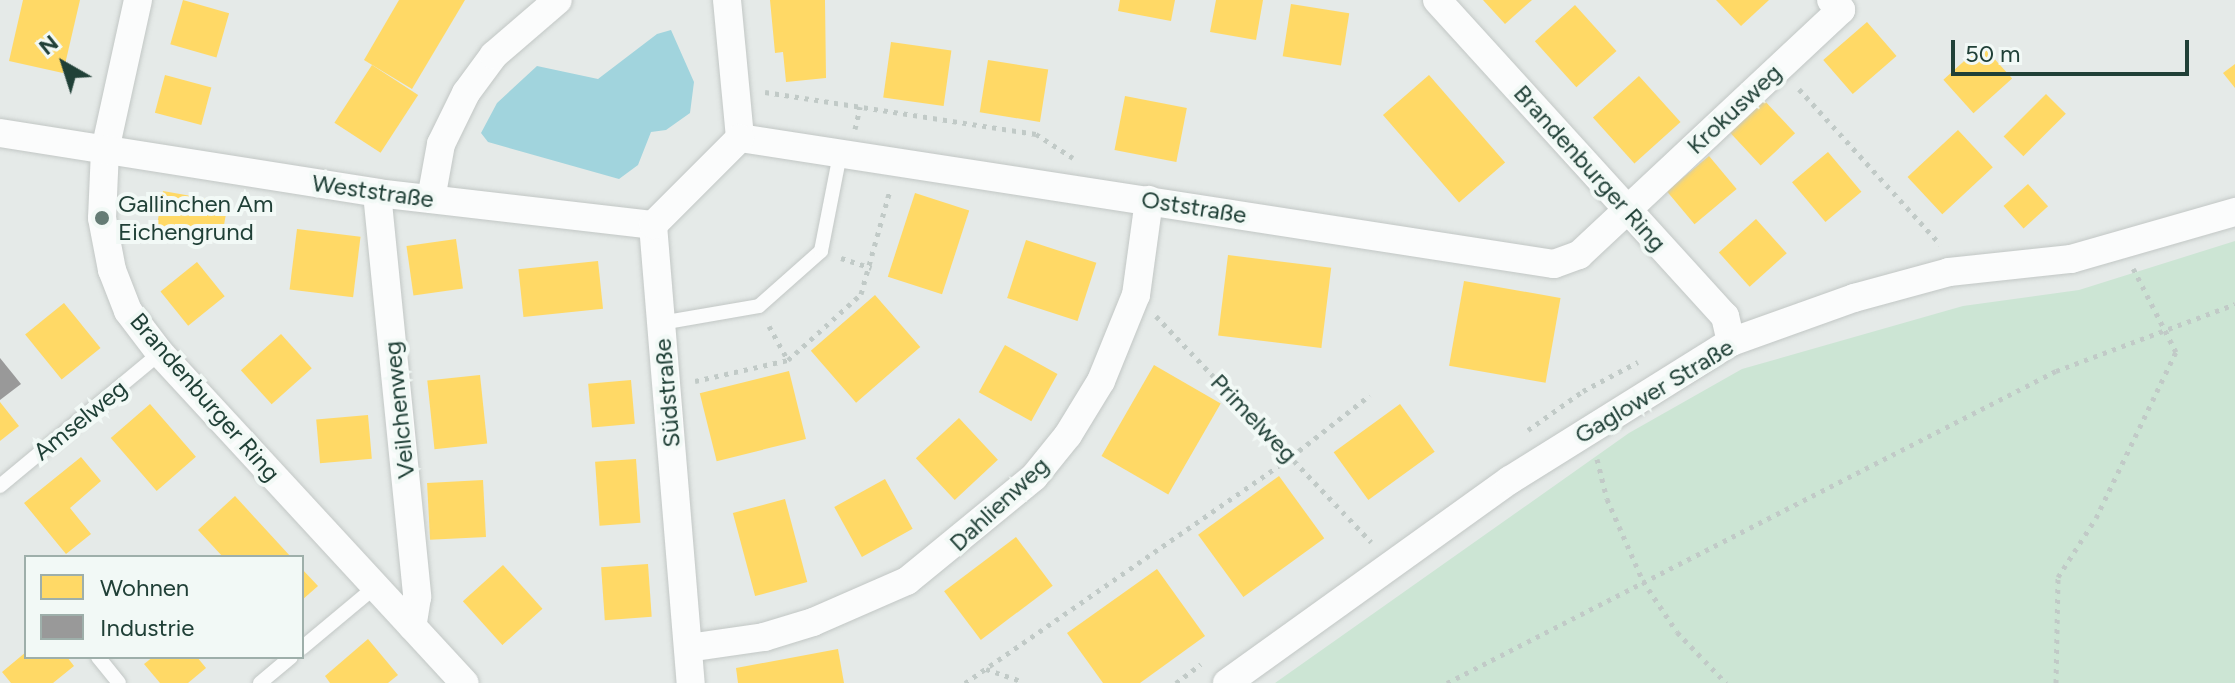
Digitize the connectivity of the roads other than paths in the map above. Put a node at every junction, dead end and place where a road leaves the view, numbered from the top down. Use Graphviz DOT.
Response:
graph roads {
  1 [pos="138,0"];
  2 [pos="558,0"];
  3 [pos="727,0"];
  4 [pos="1437,0"];
  5 [pos="1836,5"];
  6 [pos="0,133"];
  7 [pos="740,138"];
  8 [pos="105,150"];
  9 [pos="840,154"];
  10 [pos="377,193"];
  11 [pos="431,199"];
  12 [pos="1149,200"];
  13 [pos="1627,208"];
  14 [pos="2235,212"];
  15 [pos="653,225"];
  16 [pos="661,323"];
  17 [pos="1731,342"];
  18 [pos="160,353"];
  19 [pos="0,486"];
  20 [pos="375,587"];
  21 [pos="412,627"];
  22 [pos="304,646"];
  23 [pos="688,648"];
  24 [pos="100,659"];
  25 [pos="289,659"];
  26 [pos="119,683"];
  27 [pos="260,683"];
  28 [pos="464,683"];
  29 [pos="691,683"];
  30 [pos="1227,683"];
  1 -- 8 [label="street, Brandenburger Ring"];
  2 -- 11 [label="street"];
  3 -- 7 [label="street"];
  4 -- 13 [label="street, Brandenburger Ring"];
  5 -- 13 [label="street, Krokusweg"];
  6 -- 8 [label="street, Weststraße"];
  7 -- 9 [label="street, Oststraße"];
  7 -- 15 [label="street"];
  8 -- 10 [label="street, Weststraße"];
  8 -- 18 [label="street, Brandenburger Ring"];
  9 -- 12 [label="street, Oststraße"];
  9 -- 16 [label="lane"];
  10 -- 11 [label="street, Weststraße"];
  10 -- 21 [label="street, Veilchenweg"];
  11 -- 15 [label="street, Weststraße"];
  12 -- 13 [label="street, Oststraße"];
  12 -- 23 [label="street, Dahlienweg"];
  13 -- 17 [label="street, Brandenburger Ring"];
  14 -- 17 [label="street, Gaglower Straße"];
  15 -- 16 [label="street, Südstraße"];
  16 -- 23 [label="street, Südstraße"];
  17 -- 30 [label="street, Gaglower Straße"];
  18 -- 19 [label="lane, Amselweg"];
  18 -- 20 [label="street, Brandenburger Ring"];
  20 -- 21 [label="street, Brandenburger Ring"];
  20 -- 22 [label="lane"];
  21 -- 28 [label="street, Brandenburger Ring"];
  23 -- 29 [label="street, Südstraße"];
  24 -- 26 [label="lane"];
  25 -- 27 [label="lane"];
}
